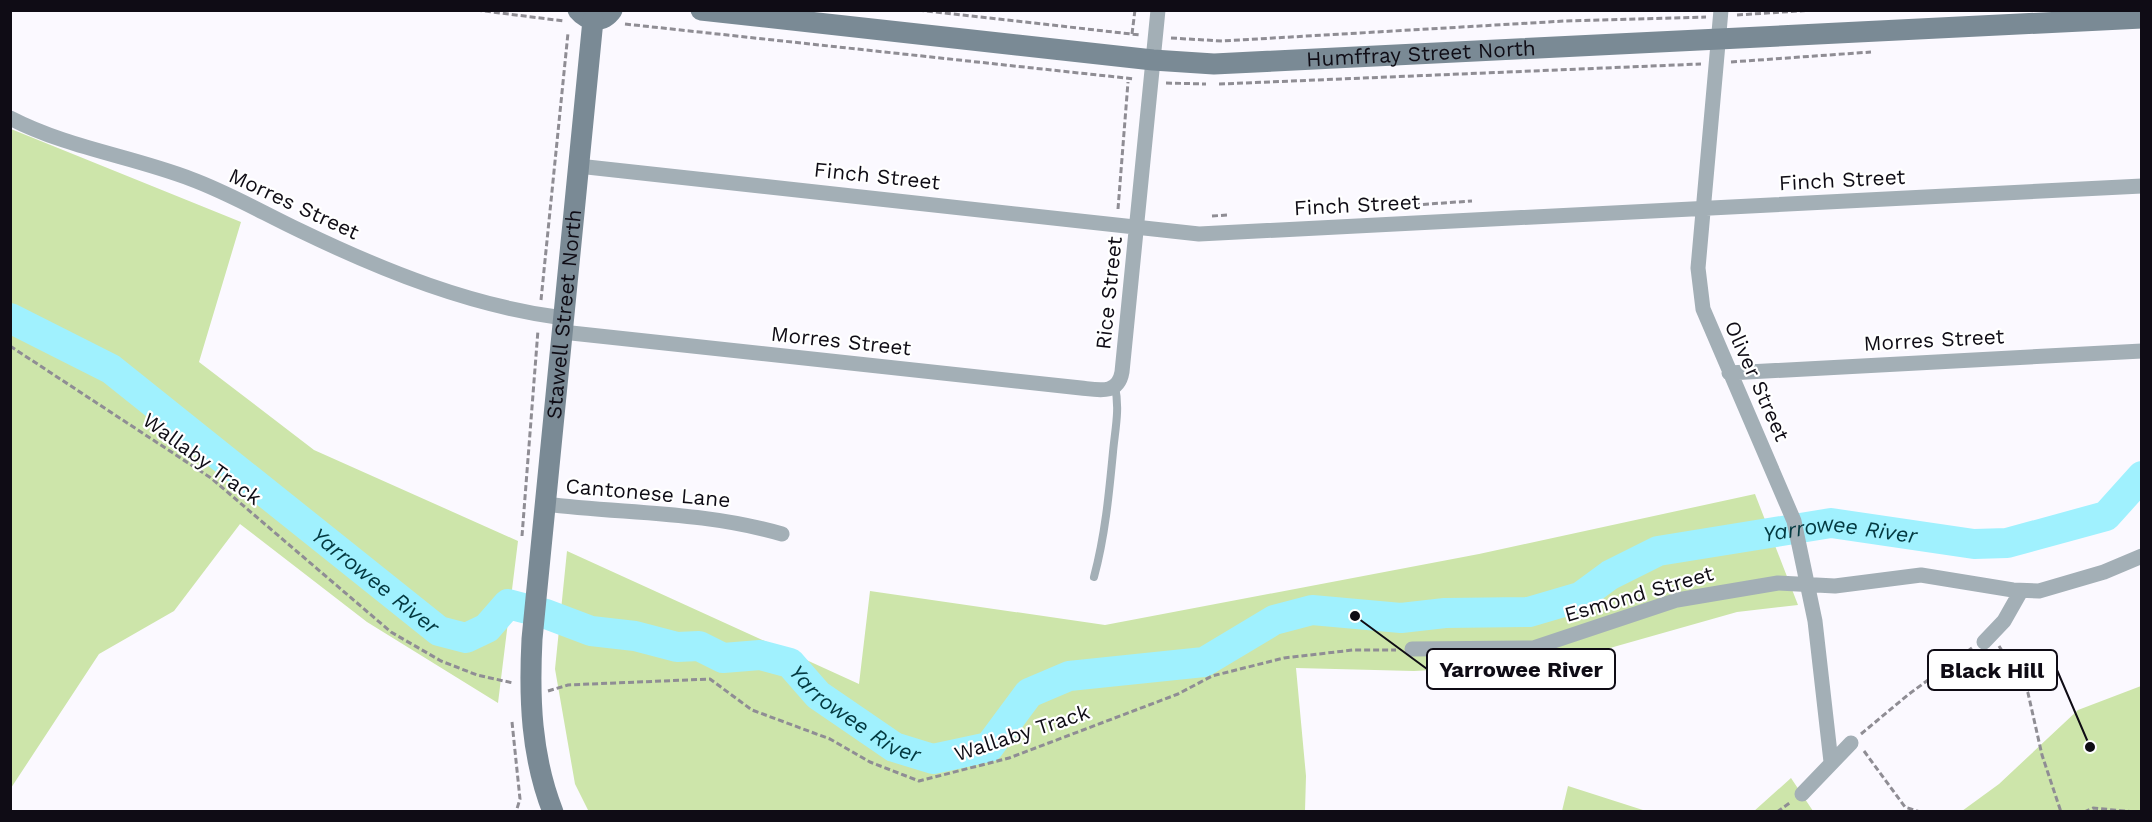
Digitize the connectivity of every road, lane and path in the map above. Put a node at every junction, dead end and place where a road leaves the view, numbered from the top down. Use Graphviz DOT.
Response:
graph roads {
  1 [pos="476,10"];
  2 [pos="701,10"];
  3 [pos="918,10"];
  4 [pos="1134,10"];
  5 [pos="1158,10"];
  6 [pos="1814,10"];
  7 [pos="1721,13"];
  8 [pos="2142,18"];
  9 [pos="598,21"];
  10 [pos="1132,34"];
  11 [pos="1155,36"];
  12 [pos="1718,39"];
  13 [pos="1875,52"];
  14 [pos="1153,60"];
  15 [pos="1716,63"];
  16 [pos="1139,80"];
  17 [pos="1128,82"];
  18 [pos="1166,83"];
  19 [pos="10,118"];
  20 [pos="578,166"];
  21 [pos="2142,186"];
  22 [pos="1703,208"];
  23 [pos="1118,209"];
  24 [pos="1137,227"];
  25 [pos="562,325"];
  26 [pos="10,346"];
  27 [pos="2142,351"];
  28 [pos="1729,373"];
  29 [pos="1115,387"];
  30 [pos="544,504"];
  31 [pos="782,534"];
  32 [pos="2142,556"];
  33 [pos="1095,577"];
  34 [pos="1809,584"];
  35 [pos="2021,591"];
  36 [pos="1988,639"];
  37 [pos="1412,650"];
  38 [pos="530,689"];
  39 [pos="1853,741"];
  40 [pos="1831,762"];
  41 [pos="1802,794"];
  42 [pos="553,812"];
  43 [pos="1920,812"];
  44 [pos="2061,812"];
  45 [pos="2084,812"];
  46 [pos="2135,812"];
  1 -- 9 [label="path"];
  2 -- 14 [label="street, Humffray Street North"];
  3 -- 10 [label="path"];
  4 -- 10 [label="path"];
  5 -- 11 [label="street, Rice Street"];
  6 -- 7 [label="path"];
  7 -- 11 [label="path"];
  7 -- 12 [label="street, Oliver Street"];
  8 -- 12 [label="street, Humffray Street North"];
  9 -- 16 [label="path"];
  9 -- 20 [label="street, Stawell Street North"];
  10 -- 11 [label="path"];
  11 -- 14 [label="street, Rice Street"];
  12 -- 14 [label="street, Humffray Street North"];
  12 -- 15 [label="street, Oliver Street"];
  13 -- 15 [label="path"];
  14 -- 24 [label="street, Rice Street"];
  15 -- 18 [label="path"];
  15 -- 22 [label="street, Oliver Street"];
  17 -- 23 [label="path"];
  19 -- 25 [label="street, Morres Street"];
  20 -- 24 [label="street, Finch Street"];
  20 -- 25 [label="street, Stawell Street North"];
  21 -- 22 [label="street, Finch Street"];
  22 -- 24 [label="street, Finch Street"];
  22 -- 28 [label="street, Oliver Street"];
  24 -- 29 [label="street, Rice Street"];
  25 -- 29 [label="street, Morres Street"];
  25 -- 30 [label="street, Stawell Street North"];
  26 -- 38 [label="path, Wallaby Track"];
  27 -- 28 [label="street, Morres Street"];
  28 -- 34 [label="street, Oliver Street"];
  29 -- 33 [label="lane, Rice Street"];
  30 -- 31 [label="street, Cantonese Lane"];
  30 -- 38 [label="street, Stawell Street North"];
  32 -- 35 [label="street, Esmond Street"];
  34 -- 35 [label="street, Esmond Street"];
  34 -- 37 [label="street, Esmond Street"];
  34 -- 40 [label="street, Oliver Street"];
  35 -- 36 [label="street"];
  36 -- 39 [label="path"];
  36 -- 44 [label="path"];
  37 -- 38 [label="path, Wallaby Track"];
  38 -- 42 [label="street, Stawell Street North"];
  39 -- 40 [label="street"];
  39 -- 43 [label="path"];
  40 -- 41 [label="street"];
  45 -- 46 [label="path"];
}
